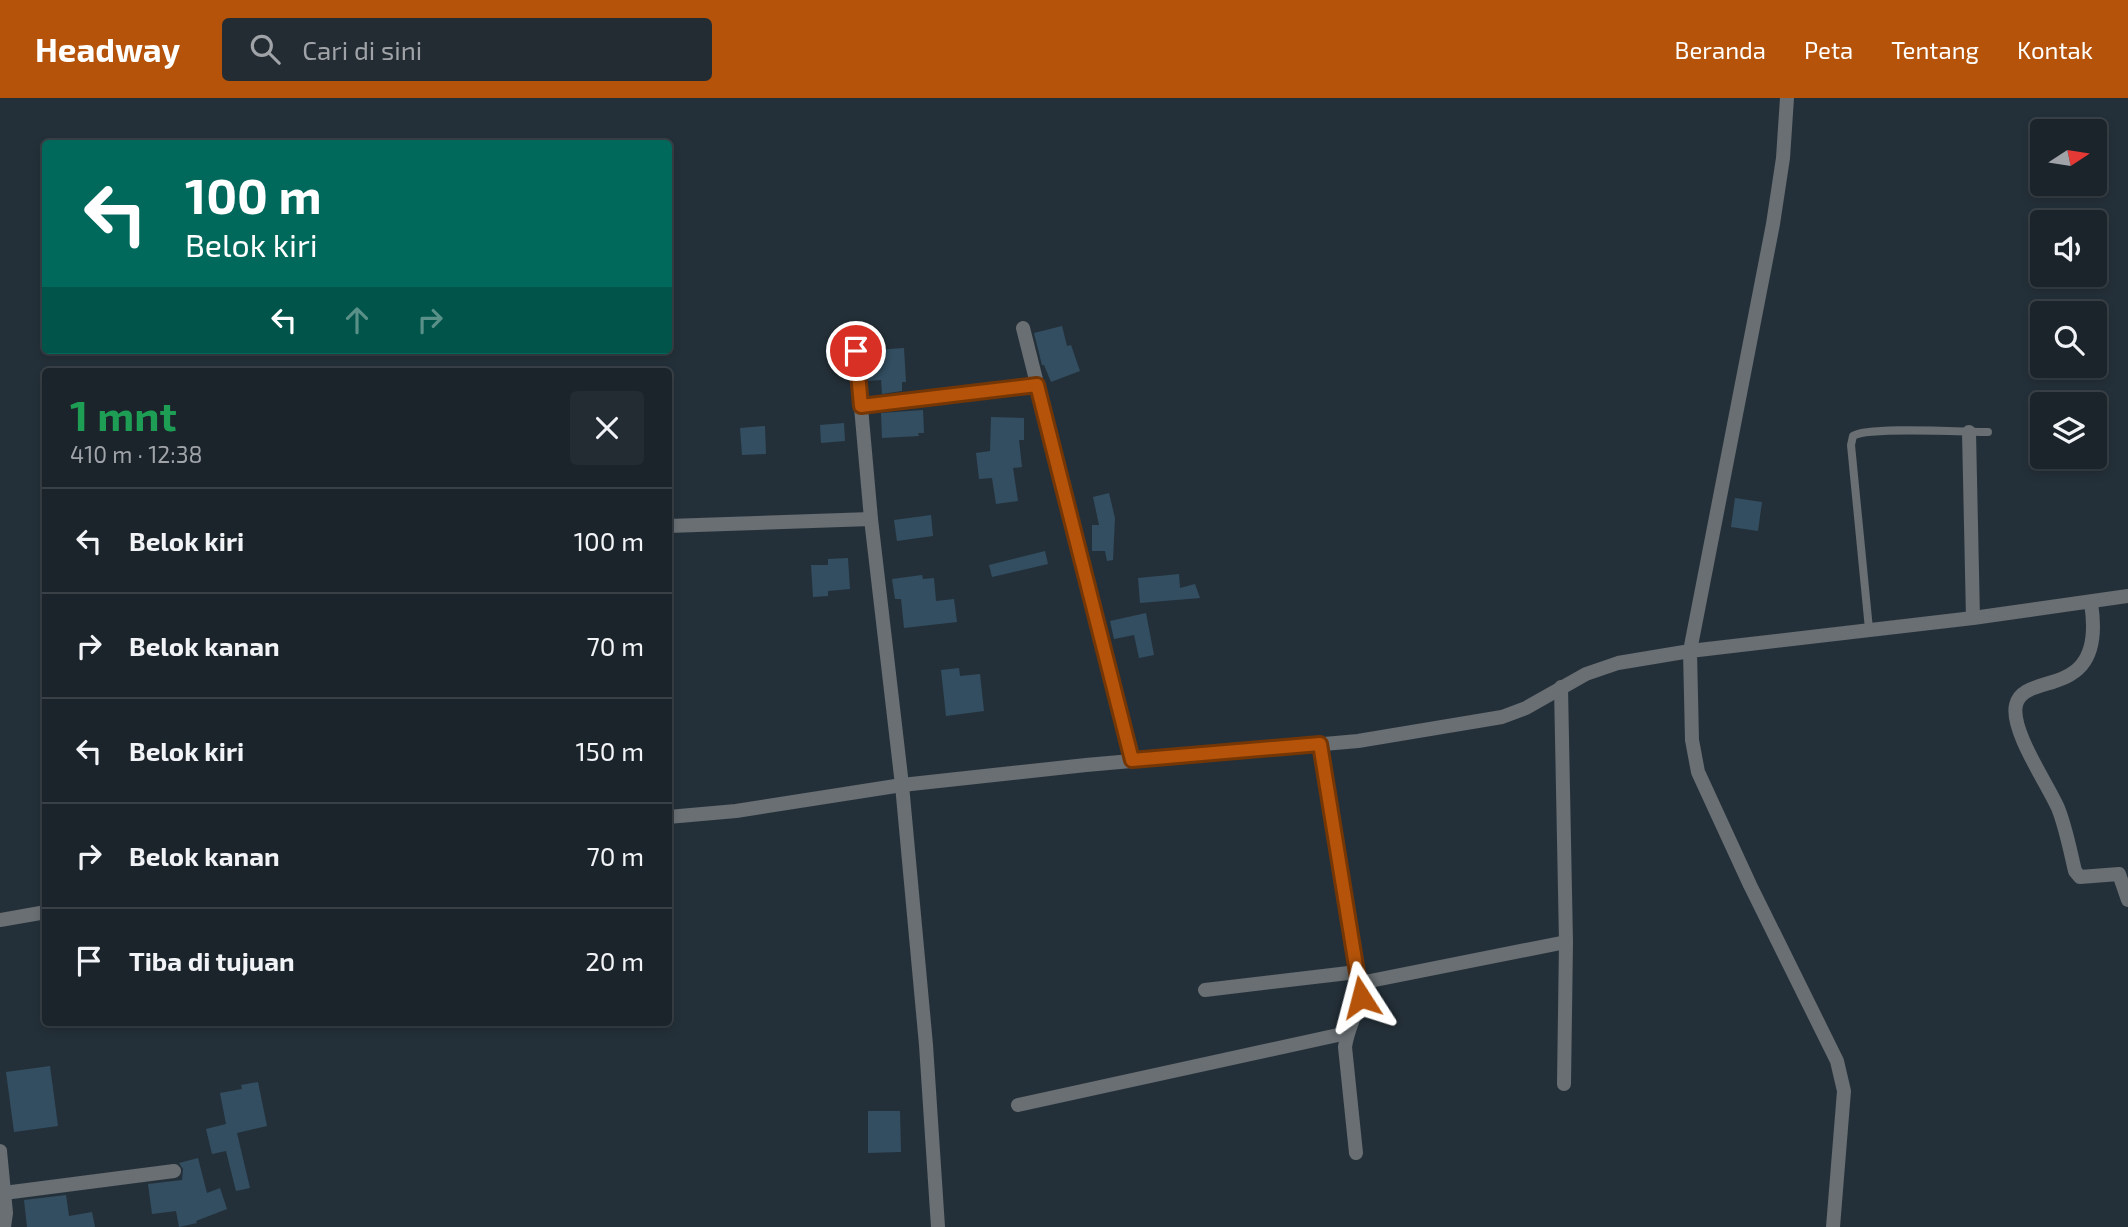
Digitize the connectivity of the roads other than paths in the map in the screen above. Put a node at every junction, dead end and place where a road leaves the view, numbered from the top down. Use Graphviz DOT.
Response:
graph roads {
  1 [pos="1787,98"];
  2 [pos="1023,328"];
  3 [pos="856,351"];
  4 [pos="1037,385"];
  5 [pos="861,406"];
  6 [pos="1969,432"];
  7 [pos="1988,432"];
  8 [pos="871,519"];
  9 [pos="672,526"];
  10 [pos="2128,596"];
  11 [pos="2091,603"];
  12 [pos="1973,618"];
  13 [pos="1870,629"];
  14 [pos="1690,651"];
  15 [pos="1561,687"];
  16 [pos="1320,744"];
  17 [pos="1132,760"];
  18 [pos="902,785"];
  19 [pos="672,817"];
  20 [pos="2128,900"];
  21 [pos="42,913"];
  22 [pos="0,920"];
  23 [pos="1566,942"];
  24 [pos="1358,978"];
  25 [pos="1205,990"];
  26 [pos="1347,1033"];
  27 [pos="1564,1084"];
  28 [pos="1018,1105"];
  29 [pos="0,1151"];
  30 [pos="1356,1153"];
  31 [pos="174,1171"];
  32 [pos="4,1193"];
  33 [pos="4,1227"];
  34 [pos="938,1227"];
  35 [pos="1833,1227"];
  1 -- 14 [label="street"];
  2 -- 4 [label="street"];
  3 -- 5 [label="street"];
  4 -- 5 [label="street"];
  4 -- 17 [label="street"];
  5 -- 8 [label="street"];
  6 -- 7 [label="lane"];
  6 -- 12 [label="street"];
  6 -- 13 [label="lane"];
  8 -- 9 [label="street"];
  8 -- 18 [label="street"];
  10 -- 11 [label="street"];
  11 -- 12 [label="street"];
  11 -- 20 [label="street"];
  12 -- 13 [label="street"];
  13 -- 14 [label="street"];
  14 -- 15 [label="street"];
  14 -- 35 [label="street"];
  15 -- 16 [label="street"];
  15 -- 23 [label="street"];
  16 -- 17 [label="street"];
  16 -- 24 [label="street"];
  17 -- 18 [label="street"];
  18 -- 19 [label="street"];
  18 -- 34 [label="street"];
  21 -- 22 [label="street"];
  23 -- 24 [label="street"];
  23 -- 27 [label="street"];
  24 -- 25 [label="street"];
  24 -- 26 [label="street"];
  26 -- 28 [label="street"];
  26 -- 30 [label="street"];
  29 -- 32 [label="street"];
  31 -- 32 [label="street"];
  32 -- 33 [label="street"];
}
